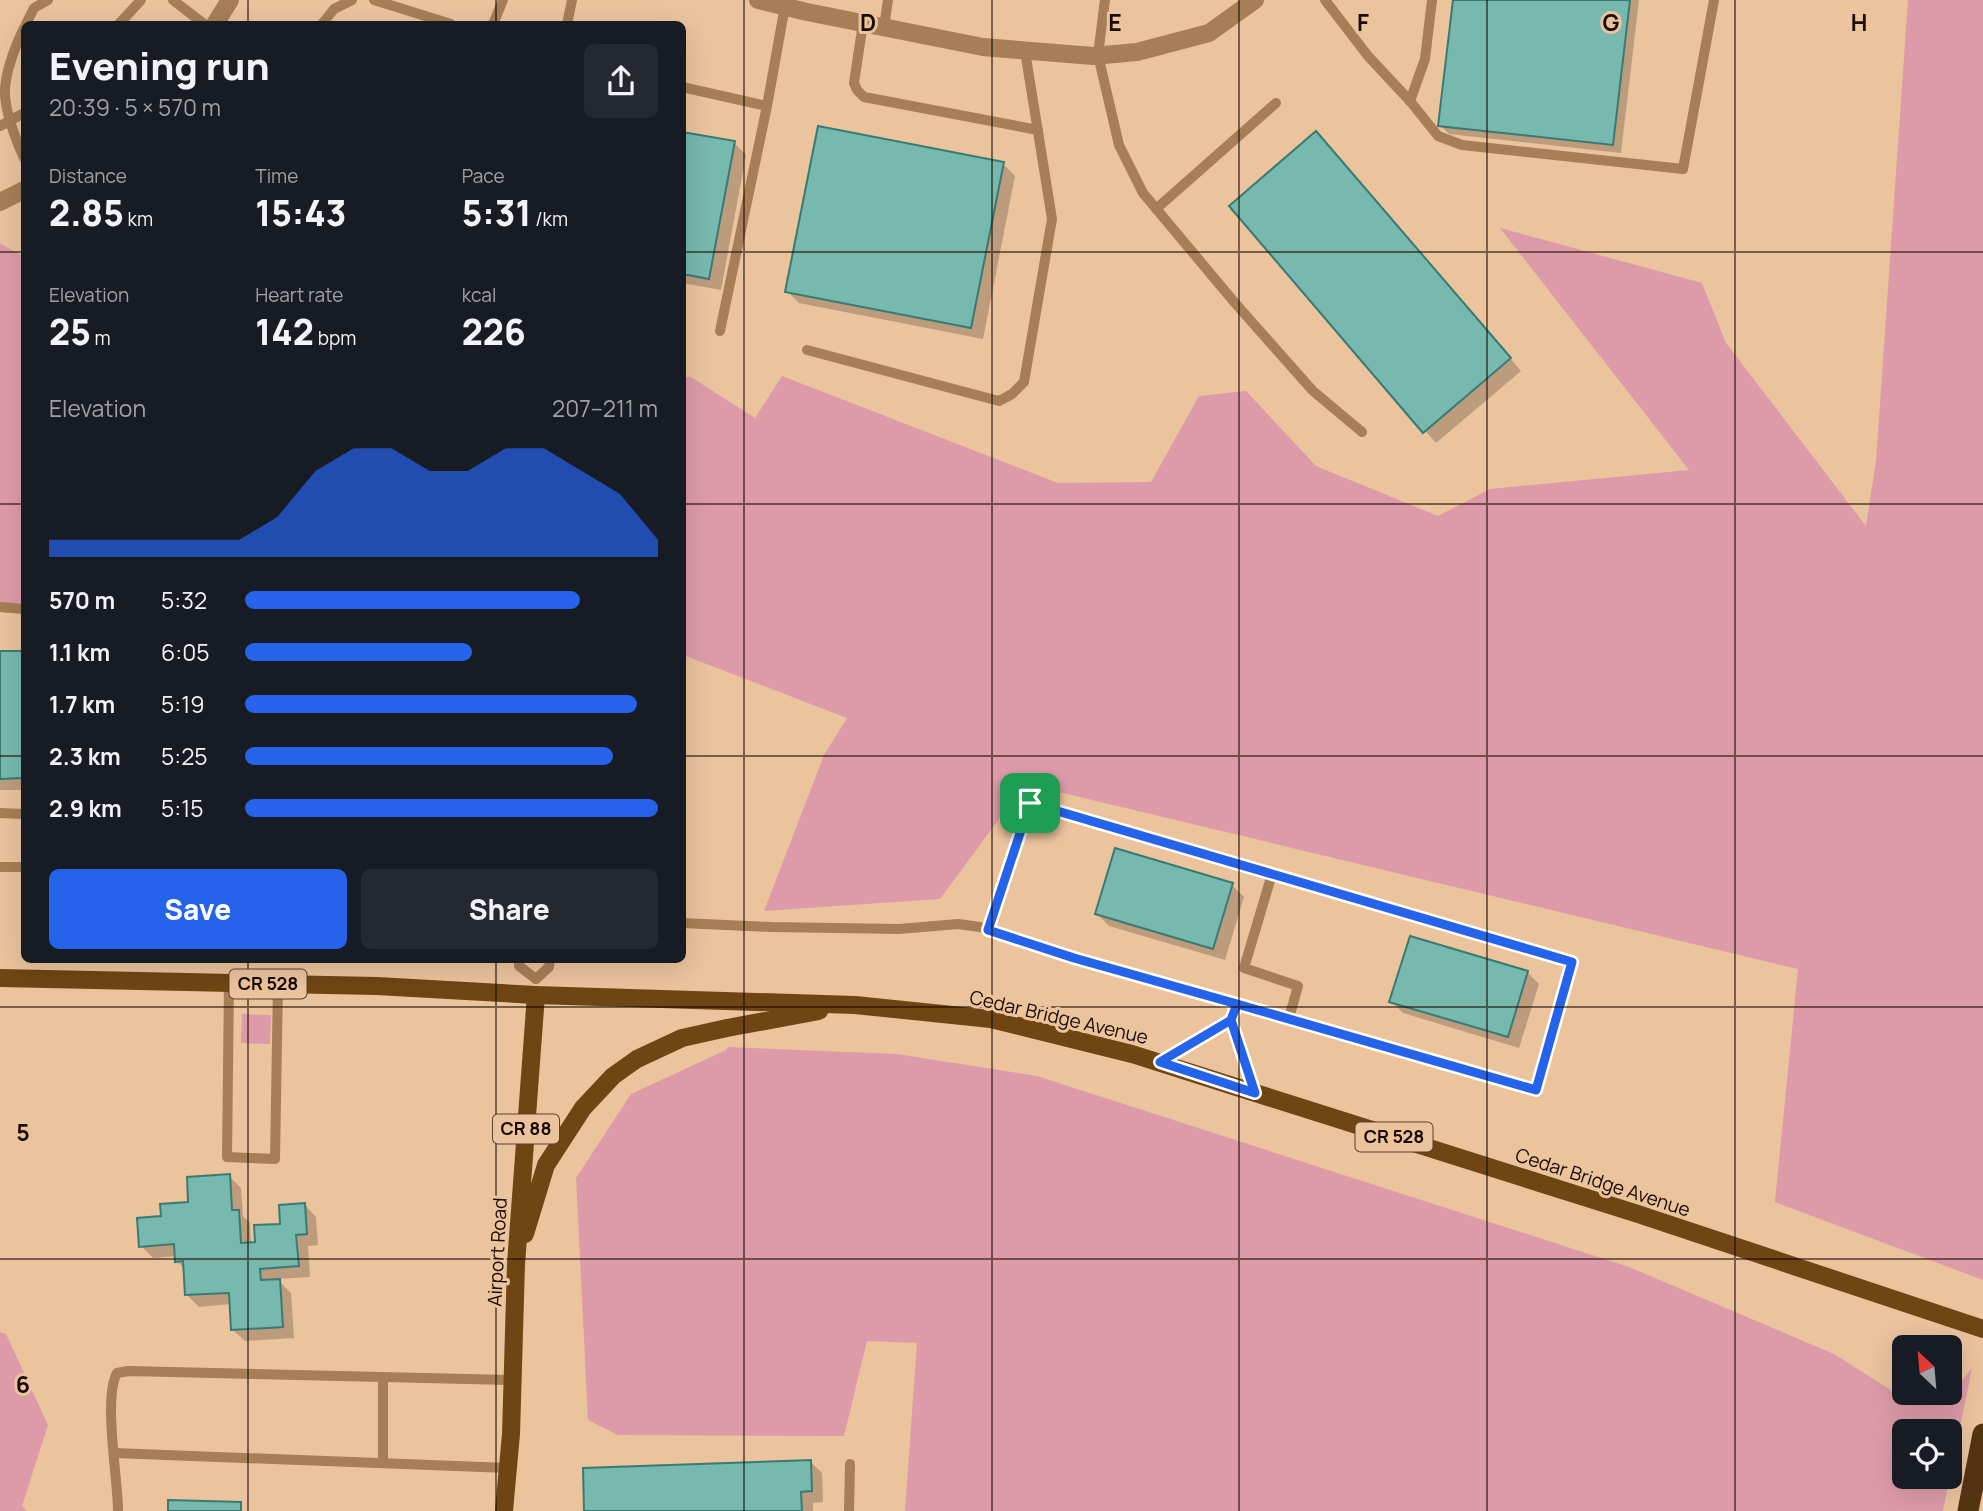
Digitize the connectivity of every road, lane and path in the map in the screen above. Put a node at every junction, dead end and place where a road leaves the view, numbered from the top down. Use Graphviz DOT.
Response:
graph roads {
  1 [pos="48,0"];
  2 [pos="141,0"];
  3 [pos="173,0"];
  4 [pos="230,0"];
  5 [pos="352,0"];
  6 [pos="373,0"];
  7 [pos="503,0"];
  8 [pos="572,0"];
  9 [pos="758,0"];
  10 [pos="888,0"];
  11 [pos="1105,0"];
  12 [pos="1255,0"];
  13 [pos="1325,0"];
  14 [pos="1433,0"];
  15 [pos="1714,0"];
  16 [pos="786,6"];
  17 [pos="28,21"];
  18 [pos="122,21"];
  19 [pos="200,21"];
  20 [pos="217,21"];
  21 [pos="324,21"];
  22 [pos="441,21"];
  23 [pos="494,21"];
  24 [pos="567,21"];
  25 [pos="863,23"];
  26 [pos="884,27"];
  27 [pos="21,34"];
  28 [pos="1025,51"];
  29 [pos="1098,55"];
  30 [pos="686,88"];
  31 [pos="1410,101"];
  32 [pos="1276,103"];
  33 [pos="767,106"];
  34 [pos="21,115"];
  35 [pos="11,121"];
  36 [pos="0,126"];
  37 [pos="1038,131"];
  38 [pos="21,151"];
  39 [pos="21,192"];
  40 [pos="0,202"];
  41 [pos="1156,209"];
  42 [pos="720,331"];
  43 [pos="807,350"];
  44 [pos="1362,432"];
  45 [pos="0,607"];
  46 [pos="21,609"];
  47 [pos="0,813"];
  48 [pos="21,814"];
  49 [pos="0,866"];
  50 [pos="21,867"];
  51 [pos="1272,874"];
  52 [pos="686,923"];
  53 [pos="988,930"];
  54 [pos="519,963"];
  55 [pos="550,963"];
  56 [pos="0,978"];
  57 [pos="229,983"];
  58 [pos="278,984"];
  59 [pos="536,987"];
  60 [pos="1237,1004"];
  61 [pos="855,1005"];
  62 [pos="1289,1018"];
  63 [pos="1231,1020"];
  64 [pos="1160,1062"];
  65 [pos="1255,1093"];
  66 [pos="516,1264"];
  67 [pos="1983,1329"];
  68 [pos="383,1377"];
  69 [pos="512,1380"];
  70 [pos="1983,1434"];
  71 [pos="114,1453"];
  72 [pos="383,1463"];
  73 [pos="850,1464"];
  74 [pos="508,1468"];
  75 [pos="118,1511"];
  76 [pos="504,1511"];
  77 [pos="849,1511"];
  78 [pos="1968,1511"];
  1 -- 17 [label="lane"];
  2 -- 18 [label="lane"];
  3 -- 19 [label="lane"];
  4 -- 20 [label="street"];
  5 -- 21 [label="lane"];
  6 -- 22 [label="lane"];
  7 -- 23 [label="lane"];
  8 -- 24 [label="lane"];
  9 -- 16 [label="street"];
  10 -- 26 [label="lane"];
  11 -- 29 [label="lane"];
  12 -- 29 [label="street"];
  13 -- 31 [label="lane"];
  14 -- 31 [label="lane"];
  15 -- 31 [label="lane"];
  16 -- 25 [label="street"];
  16 -- 33 [label="lane"];
  25 -- 26 [label="street"];
  25 -- 37 [label="lane"];
  26 -- 28 [label="street"];
  27 -- 35 [label="lane"];
  28 -- 29 [label="street"];
  28 -- 37 [label="lane"];
  29 -- 41 [label="lane"];
  30 -- 33 [label="lane"];
  32 -- 41 [label="lane"];
  33 -- 42 [label="lane"];
  34 -- 35 [label="lane"];
  35 -- 36 [label="lane"];
  35 -- 38 [label="lane"];
  37 -- 43 [label="lane"];
  39 -- 40 [label="street"];
  41 -- 44 [label="lane"];
  45 -- 46 [label="lane"];
  47 -- 48 [label="lane"];
  49 -- 50 [label="lane"];
  51 -- 53 [label="lane"];
  51 -- 62 [label="lane"];
  51 -- 62 [label="lane"];
  52 -- 53 [label="lane"];
  53 -- 60 [label="lane"];
  54 -- 59 [label="lane"];
  55 -- 59 [label="lane"];
  56 -- 57 [label="main road, Cedar Bridge Avenue / CR 528"];
  57 -- 58 [label="main road, Cedar Bridge Avenue / CR 528"];
  57 -- 58 [label="lane"];
  58 -- 59 [label="main road, Cedar Bridge Avenue / CR 528"];
  59 -- 61 [label="main road, Cedar Bridge Avenue / CR 528"];
  59 -- 66 [label="main road, Airport Road / CR 88"];
  60 -- 62 [label="lane"];
  60 -- 63 [label="lane"];
  61 -- 64 [label="main road, Cedar Bridge Avenue / CR 528"];
  61 -- 66 [label="main road"];
  63 -- 64 [label="lane"];
  63 -- 65 [label="lane"];
  64 -- 65 [label="main road, Cedar Bridge Avenue / CR 528"];
  65 -- 67 [label="main road, Cedar Bridge Avenue / CR 528"];
  66 -- 69 [label="main road, Airport Road / CR 88"];
  68 -- 69 [label="lane"];
  68 -- 71 [label="lane"];
  68 -- 72 [label="lane"];
  69 -- 74 [label="main road, Airport Road / CR 88"];
  70 -- 78 [label="highway"];
  71 -- 72 [label="lane"];
  71 -- 75 [label="lane"];
  72 -- 74 [label="lane"];
  73 -- 77 [label="lane"];
  74 -- 76 [label="main road, Airport Road / CR 88"];
}
